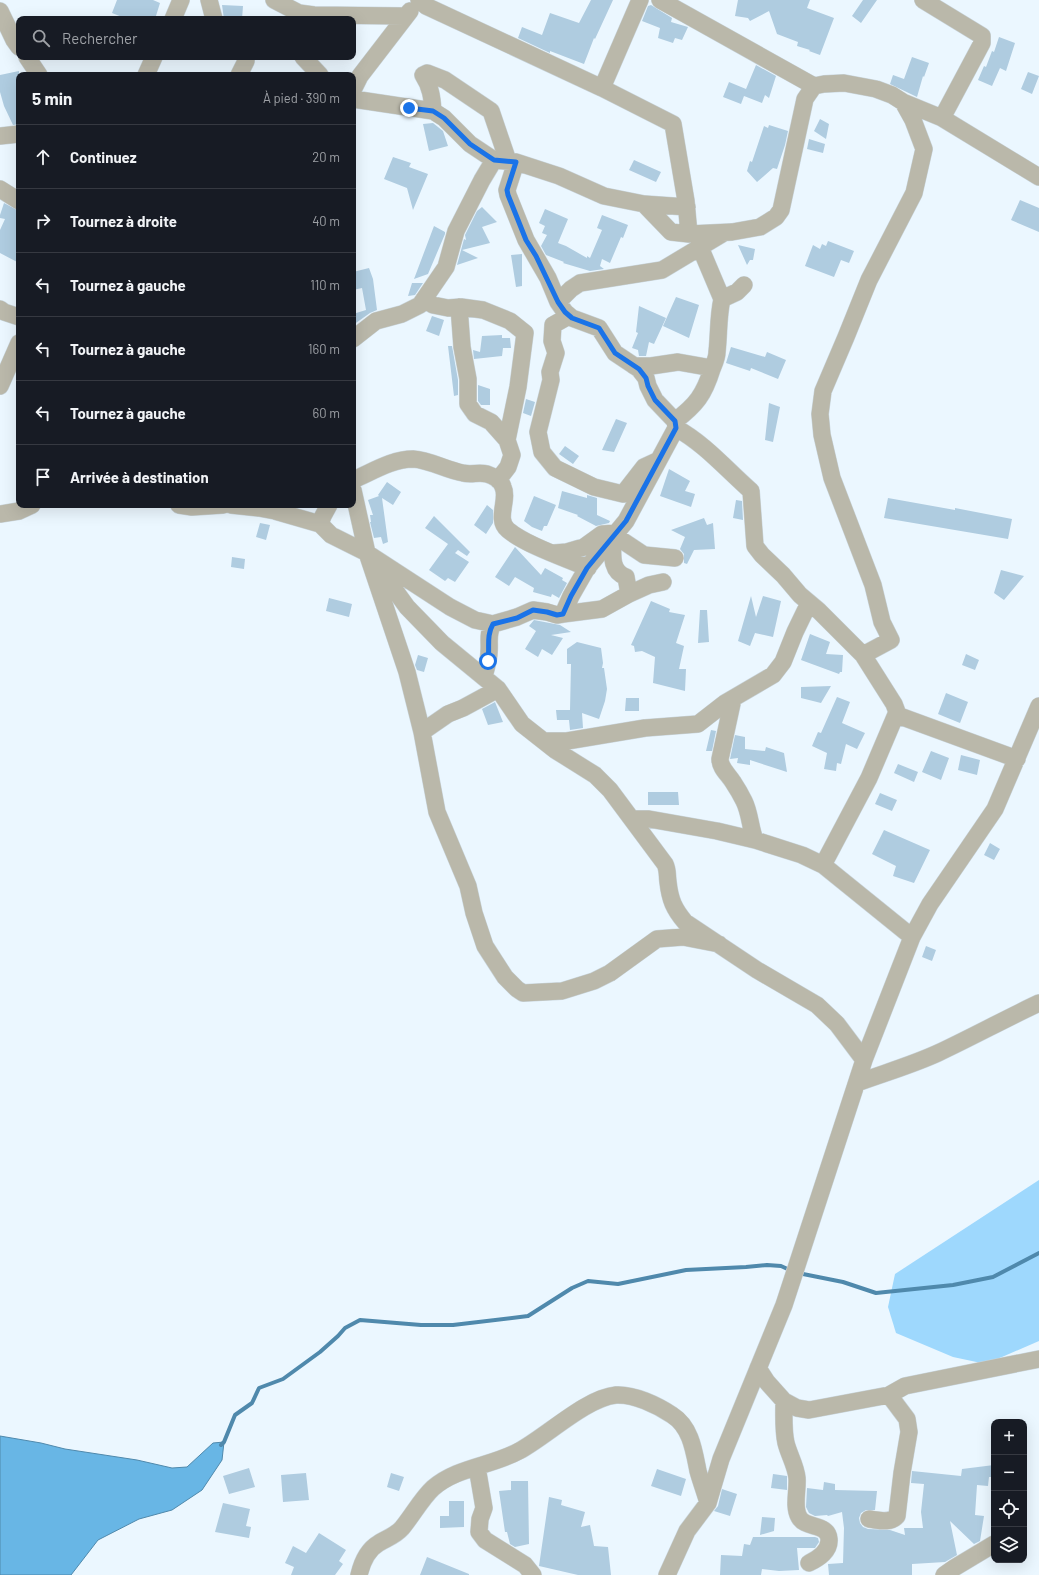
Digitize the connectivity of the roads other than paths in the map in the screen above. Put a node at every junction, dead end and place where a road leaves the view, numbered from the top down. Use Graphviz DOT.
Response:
graph roads {
  1 [pos="181,0"];
  2 [pos="209,0"];
  3 [pos="274,0"];
  4 [pos="640,0"];
  5 [pos="660,0"];
  6 [pos="923,0"];
  7 [pos="419,1"];
  8 [pos="0,11"];
  9 [pos="174,16"];
  10 [pos="213,16"];
  11 [pos="405,16"];
  12 [pos="16,43"];
  13 [pos="29,60"];
  14 [pos="153,60"];
  15 [pos="246,60"];
  16 [pos="306,60"];
  17 [pos="37,72"];
  18 [pos="147,72"];
  19 [pos="240,72"];
  20 [pos="317,72"];
  21 [pos="356,84"];
  22 [pos="814,86"];
  23 [pos="602,88"];
  24 [pos="356,99"];
  25 [pos="903,102"];
  26 [pos="433,111"];
  27 [pos="942,118"];
  28 [pos="16,134"];
  29 [pos="0,136"];
  30 [pos="506,161"];
  31 [pos="1039,177"];
  32 [pos="0,189"];
  33 [pos="16,199"];
  34 [pos="644,204"];
  35 [pos="687,207"];
  36 [pos="723,233"];
  37 [pos="689,234"];
  38 [pos="700,247"];
  39 [pos="744,285"];
  40 [pos="424,299"];
  41 [pos="722,299"];
  42 [pos="558,302"];
  43 [pos="459,307"];
  44 [pos="0,309"];
  45 [pos="16,316"];
  46 [pos="569,316"];
  47 [pos="356,337"];
  48 [pos="16,350"];
  49 [pos="634,366"];
  50 [pos="712,368"];
  51 [pos="0,386"];
  52 [pos="699,399"];
  53 [pos="675,425"];
  54 [pos="691,436"];
  55 [pos="507,440"];
  56 [pos="659,460"];
  57 [pos="356,479"];
  58 [pos="498,480"];
  59 [pos="356,504"];
  60 [pos="24,508"];
  61 [pos="254,508"];
  62 [pos="327,508"];
  63 [pos="0,514"];
  64 [pos="320,524"];
  65 [pos="614,535"];
  66 [pos="367,553"];
  67 [pos="554,553"];
  68 [pos="675,558"];
  69 [pos="588,568"];
  70 [pos="663,582"];
  71 [pos="629,594"];
  72 [pos="810,603"];
  73 [pos="563,614"];
  74 [pos="493,624"];
  75 [pos="863,655"];
  76 [pos="484,677"];
  77 [pos="498,689"];
  78 [pos="733,699"];
  79 [pos="1039,706"];
  80 [pos="896,715"];
  81 [pos="422,732"];
  82 [pos="544,741"];
  83 [pos="1017,759"];
  84 [pos="632,819"];
  85 [pos="755,840"];
  86 [pos="823,865"];
  87 [pos="912,936"];
  88 [pos="719,944"];
  89 [pos="1039,1003"];
  90 [pos="864,1060"];
  91 [pos="857,1083"];
  92 [pos="1039,1359"];
  93 [pos="758,1368"];
  94 [pos="889,1395"];
  95 [pos="784,1401"];
  96 [pos="477,1467"];
  97 [pos="708,1503"];
  98 [pos="869,1519"];
  99 [pos="991,1546"];
  100 [pos="809,1563"];
  101 [pos="358,1575"];
  102 [pos="534,1575"];
  103 [pos="667,1575"];
  104 [pos="944,1575"];
  1 -- 9 [label="street"];
  2 -- 10 [label="street"];
  3 -- 11 [label="street"];
  4 -- 23 [label="street"];
  5 -- 22 [label="street"];
  6 -- 27 [label="street"];
  7 -- 11 [label="street"];
  7 -- 23 [label="street"];
  8 -- 12 [label="street"];
  11 -- 21 [label="street"];
  13 -- 17 [label="street"];
  14 -- 18 [label="street"];
  15 -- 19 [label="street"];
  16 -- 20 [label="street"];
  22 -- 25 [label="street"];
  22 -- 36 [label="street"];
  23 -- 35 [label="street"];
  24 -- 26 [label="street"];
  25 -- 27 [label="street"];
  25 -- 75 [label="street"];
  26 -- 30 [label="street"];
  26 -- 30 [label="street"];
  27 -- 31 [label="street"];
  28 -- 29 [label="street"];
  30 -- 34 [label="street"];
  30 -- 40 [label="street"];
  30 -- 42 [label="street"];
  32 -- 33 [label="street"];
  34 -- 35 [label="street"];
  34 -- 37 [label="street"];
  35 -- 37 [label="street"];
  36 -- 37 [label="street"];
  36 -- 38 [label="street"];
  38 -- 41 [label="street"];
  38 -- 42 [label="street"];
  39 -- 41 [label="street"];
  40 -- 43 [label="street"];
  40 -- 47 [label="street"];
  41 -- 50 [label="street"];
  42 -- 46 [label="street"];
  43 -- 55 [label="street"];
  43 -- 55 [label="street"];
  44 -- 45 [label="street"];
  46 -- 49 [label="street"];
  46 -- 56 [label="street"];
  48 -- 51 [label="street"];
  49 -- 50 [label="street"];
  49 -- 53 [label="street"];
  50 -- 52 [label="street"];
  52 -- 53 [label="street"];
  52 -- 54 [label="street"];
  53 -- 54 [label="street"];
  53 -- 56 [label="street"];
  54 -- 72 [label="street"];
  55 -- 58 [label="street"];
  56 -- 65 [label="street"];
  57 -- 58 [label="street"];
  58 -- 67 [label="street"];
  59 -- 66 [label="street"];
  60 -- 63 [label="street"];
  61 -- 64 [label="street"];
  62 -- 64 [label="street"];
  64 -- 66 [label="street"];
  65 -- 67 [label="street"];
  65 -- 68 [label="street"];
  65 -- 69 [label="street"];
  65 -- 71 [label="street"];
  66 -- 74 [label="street"];
  66 -- 76 [label="street"];
  66 -- 81 [label="street"];
  67 -- 69 [label="street"];
  69 -- 73 [label="street"];
  70 -- 71 [label="street"];
  71 -- 73 [label="street"];
  72 -- 75 [label="street"];
  72 -- 78 [label="street"];
  73 -- 74 [label="street"];
  74 -- 76 [label="street"];
  75 -- 80 [label="street"];
  76 -- 77 [label="street"];
  77 -- 81 [label="street"];
  77 -- 82 [label="street"];
  78 -- 82 [label="street"];
  78 -- 85 [label="street"];
  79 -- 83 [label="street"];
  80 -- 83 [label="street"];
  80 -- 86 [label="street"];
  81 -- 88 [label="street"];
  82 -- 84 [label="street"];
  83 -- 87 [label="street"];
  84 -- 85 [label="street"];
  84 -- 88 [label="street"];
  85 -- 86 [label="street"];
  86 -- 87 [label="street"];
  87 -- 90 [label="street"];
  88 -- 90 [label="street"];
  89 -- 91 [label="street"];
  90 -- 91 [label="street"];
  91 -- 93 [label="street"];
  92 -- 94 [label="street"];
  93 -- 95 [label="street"];
  93 -- 97 [label="street"];
  94 -- 95 [label="street"];
  94 -- 98 [label="street"];
  95 -- 100 [label="street"];
  96 -- 97 [label="street"];
  96 -- 101 [label="street"];
  96 -- 102 [label="street"];
  97 -- 103 [label="street"];
  99 -- 104 [label="street"];
}
